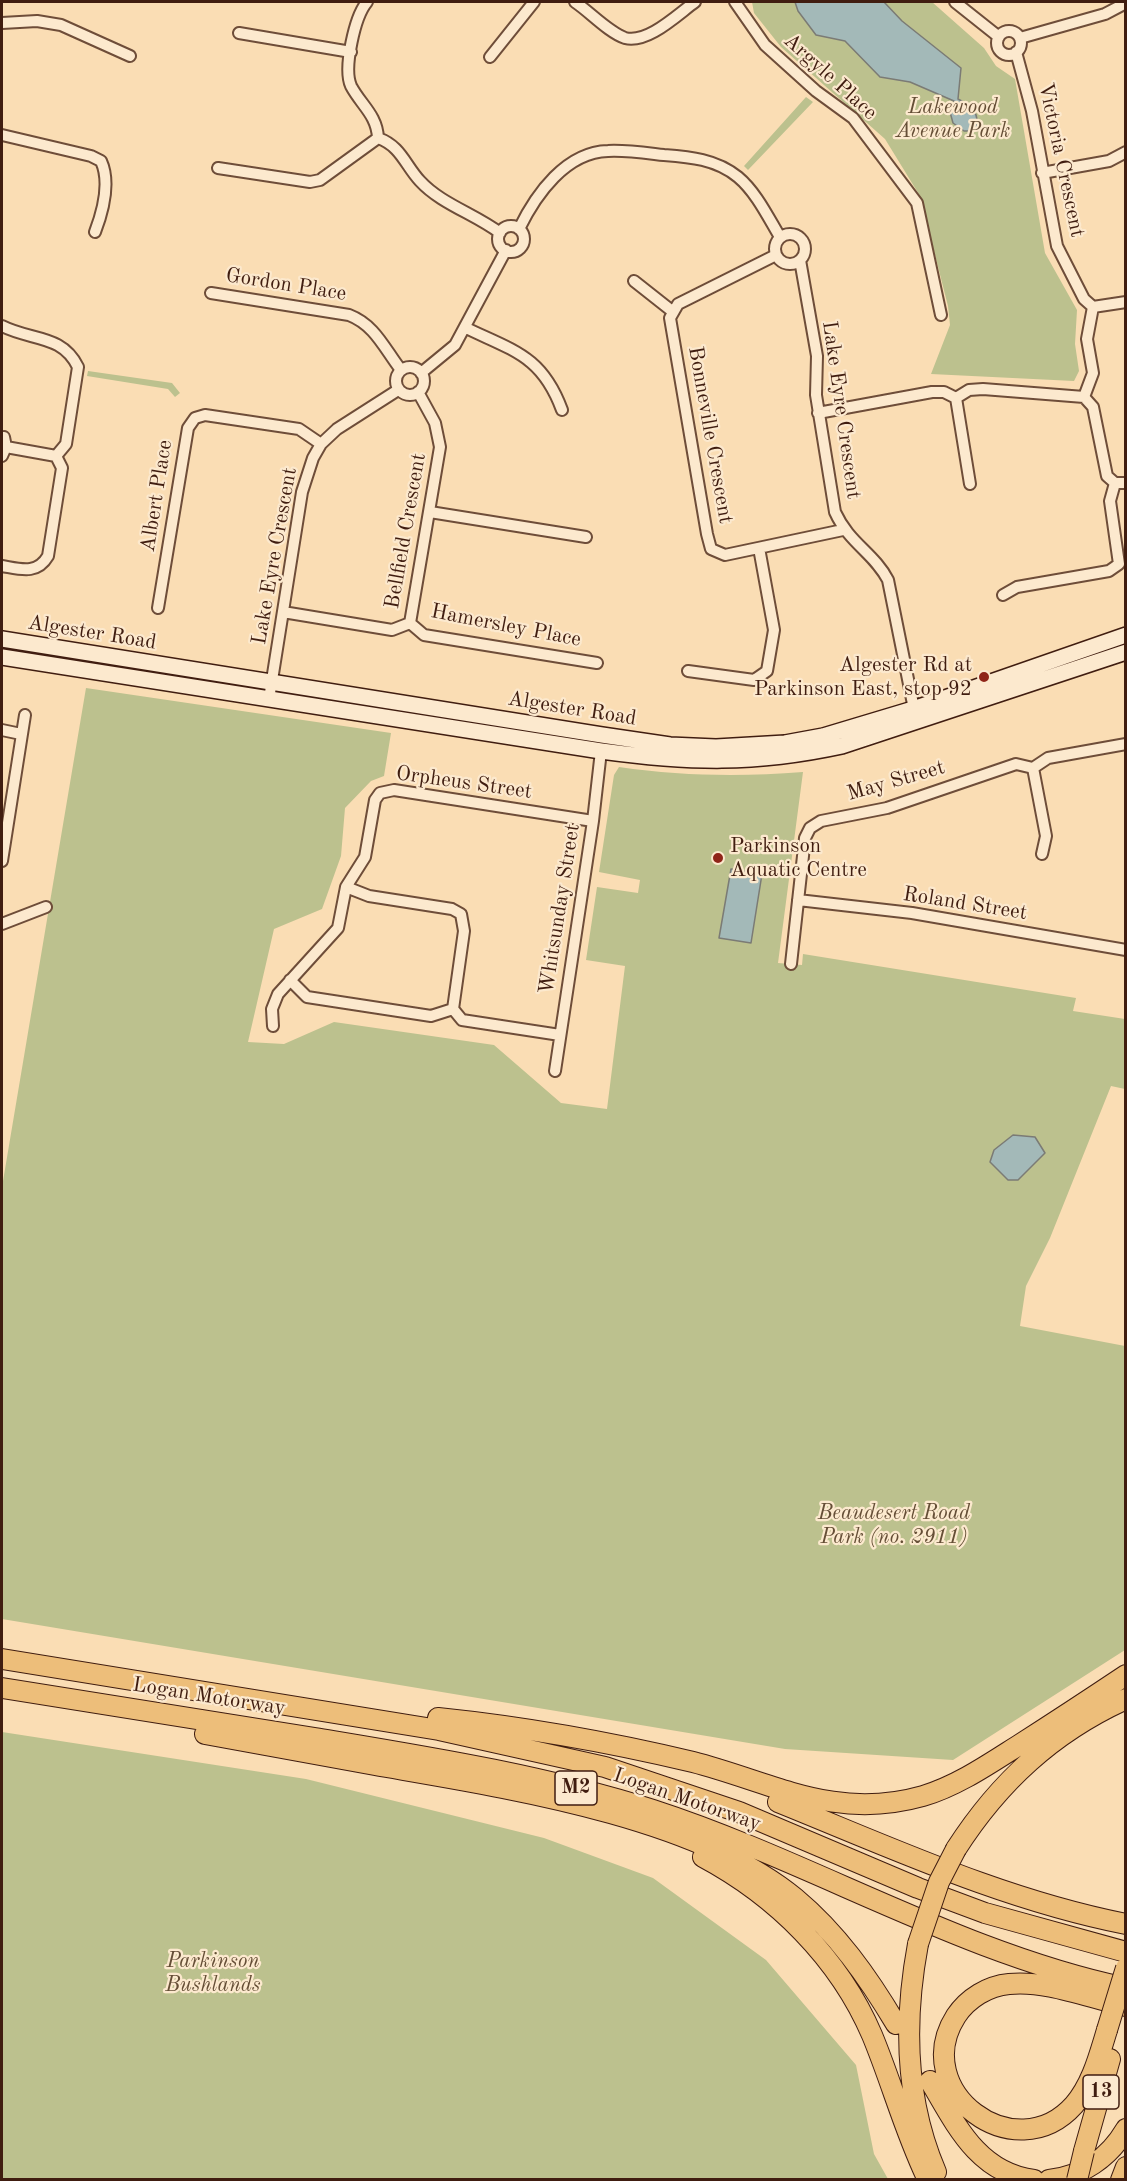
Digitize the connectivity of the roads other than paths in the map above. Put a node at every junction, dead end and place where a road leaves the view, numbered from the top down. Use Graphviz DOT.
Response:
graph roads {
  1 [pos="367,2"];
  2 [pos="534,2"];
  3 [pos="575,2"];
  4 [pos="695,2"];
  5 [pos="735,2"];
  6 [pos="955,2"];
  7 [pos="1125,3"];
  8 [pos="2,22"];
  9 [pos="239,33"];
  10 [pos="999,37"];
  11 [pos="1020,38"];
  12 [pos="351,52"];
  13 [pos="1016,52"];
  14 [pos="130,56"];
  15 [pos="490,57"];
  16 [pos="2,135"];
  17 [pos="378,138"];
  18 [pos="1125,152"];
  19 [pos="218,168"];
  20 [pos="1042,174"];
  21 [pos="519,229"];
  22 [pos="95,232"];
  23 [pos="500,233"];
  24 [pos="780,237"];
  25 [pos="506,250"];
  26 [pos="776,255"];
  27 [pos="800,260"];
  28 [pos="634,281"];
  29 [pos="211,293"];
  30 [pos="1125,302"];
  31 [pos="1093,307"];
  32 [pos="672,311"];
  33 [pos="941,315"];
  34 [pos="2,326"];
  35 [pos="466,328"];
  36 [pos="401,370"];
  37 [pos="421,373"];
  38 [pos="398,390"];
  39 [pos="418,393"];
  40 [pos="1084,397"];
  41 [pos="956,398"];
  42 [pos="562,410"];
  43 [pos="818,413"];
  44 [pos="321,444"];
  45 [pos="4,447"];
  46 [pos="56,456"];
  47 [pos="1120,483"];
  48 [pos="970,484"];
  49 [pos="430,512"];
  50 [pos="843,530"];
  51 [pos="586,537"];
  52 [pos="759,548"];
  53 [pos="2,566"];
  54 [pos="1003,595"];
  55 [pos="158,608"];
  56 [pos="283,612"];
  57 [pos="410,623"];
  58 [pos="1125,635"];
  59 [pos="2,639"];
  60 [pos="1125,652"];
  61 [pos="2,657"];
  62 [pos="597,663"];
  63 [pos="688,671"];
  64 [pos="272,682"];
  65 [pos="269,699"];
  66 [pos="915,715"];
  67 [pos="26,716"];
  68 [pos="2,730"];
  69 [pos="21,734"];
  70 [pos="602,735"];
  71 [pos="1125,744"];
  72 [pos="601,751"];
  73 [pos="1033,768"];
  74 [pos="593,821"];
  75 [pos="1042,854"];
  76 [pos="2,861"];
  77 [pos="346,887"];
  78 [pos="798,900"];
  79 [pos="46,907"];
  80 [pos="2,923"];
  81 [pos="1125,950"];
  82 [pos="791,964"];
  83 [pos="290,980"];
  84 [pos="453,1009"];
  85 [pos="273,1026"];
  86 [pos="560,1035"];
  87 [pos="555,1071"];
  88 [pos="2,1659"];
  89 [pos="1125,1675"];
  90 [pos="2,1688"];
  91 [pos="67,1698"];
  92 [pos="1125,1699"];
  93 [pos="389,1723"];
  94 [pos="676,1760"];
  95 [pos="632,1821"];
  96 [pos="1125,1924"];
  97 [pos="1125,1952"];
  98 [pos="1125,1968"];
  99 [pos="1125,1988"];
  100 [pos="1125,2005"];
  101 [pos="896,2024"];
  102 [pos="1112,2031"];
  103 [pos="930,2081"];
  104 [pos="1125,2129"];
  105 [pos="1125,2168"];
  106 [pos="928,2180"];
  107 [pos="940,2180"];
  108 [pos="1034,2180"];
  109 [pos="1048,2180"];
  110 [pos="1077,2180"];
  111 [pos="1121,2180"];
  1 -- 12 [label="street"];
  2 -- 15 [label="street"];
  3 -- 4 [label="street"];
  5 -- 33 [label="street, Argyle Place"];
  6 -- 10 [label="street"];
  7 -- 11 [label="street"];
  8 -- 14 [label="street"];
  9 -- 12 [label="street"];
  10 -- 11 [label="street"];
  10 -- 13 [label="street"];
  11 -- 13 [label="street"];
  12 -- 17 [label="street"];
  13 -- 20 [label="street, Victoria Crescent"];
  16 -- 22 [label="street"];
  17 -- 19 [label="street"];
  17 -- 23 [label="street"];
  18 -- 20 [label="street"];
  20 -- 31 [label="street, Victoria Crescent"];
  21 -- 23 [label="street"];
  21 -- 24 [label="street"];
  21 -- 25 [label="street"];
  23 -- 25 [label="street"];
  24 -- 26 [label="street"];
  24 -- 27 [label="street"];
  25 -- 35 [label="street"];
  26 -- 27 [label="street"];
  26 -- 32 [label="street"];
  27 -- 43 [label="street, Lake Eyre Crescent"];
  28 -- 32 [label="street"];
  29 -- 36 [label="street, Gordon Place"];
  30 -- 31 [label="street"];
  31 -- 40 [label="street"];
  32 -- 52 [label="street, Bonneville Crescent"];
  34 -- 46 [label="street"];
  35 -- 37 [label="street"];
  35 -- 42 [label="street"];
  36 -- 37 [label="street"];
  36 -- 38 [label="street"];
  37 -- 39 [label="street"];
  38 -- 39 [label="street"];
  38 -- 44 [label="street, Lake Eyre Crescent"];
  39 -- 49 [label="street, Bellfield Crescent"];
  40 -- 41 [label="street"];
  40 -- 47 [label="street"];
  41 -- 43 [label="street"];
  41 -- 48 [label="street"];
  43 -- 50 [label="street, Lake Eyre Crescent"];
  44 -- 55 [label="street, Albert Place"];
  44 -- 56 [label="street, Lake Eyre Crescent"];
  45 -- 46 [label="street"];
  46 -- 53 [label="street"];
  47 -- 54 [label="street"];
  49 -- 51 [label="street"];
  49 -- 57 [label="street, Bellfield Crescent"];
  50 -- 52 [label="street, Bonneville Crescent"];
  50 -- 66 [label="street, Lake Eyre Crescent"];
  52 -- 63 [label="street"];
  56 -- 57 [label="street, Bellfield Crescent"];
  56 -- 64 [label="street, Lake Eyre Crescent"];
  57 -- 62 [label="street, Hamersley Place"];
  58 -- 66 [label="main road, Algester Road"];
  59 -- 64 [label="main road, Algester Road"];
  60 -- 66 [label="main road, Algester Road"];
  61 -- 65 [label="main road, Algester Road"];
  64 -- 65 [label="street, Lake Eyre Crescent"];
  64 -- 70 [label="main road, Algester Road"];
  65 -- 72 [label="main road, Algester Road"];
  66 -- 70 [label="main road, Algester Road"];
  66 -- 72 [label="main road, Algester Road"];
  67 -- 69 [label="street"];
  68 -- 69 [label="street"];
  69 -- 76 [label="street"];
  70 -- 72 [label="main road"];
  71 -- 73 [label="street, May Street"];
  72 -- 74 [label="street, Whitsunday Street"];
  73 -- 75 [label="street"];
  73 -- 78 [label="street, May Street"];
  74 -- 77 [label="street, Orpheus Street"];
  74 -- 86 [label="street, Whitsunday Street"];
  77 -- 83 [label="street, Orpheus Street"];
  77 -- 84 [label="street"];
  78 -- 81 [label="street, Roland Street"];
  78 -- 82 [label="street, May Street"];
  79 -- 80 [label="street"];
  83 -- 84 [label="street"];
  83 -- 85 [label="street, Orpheus Street"];
  84 -- 86 [label="street"];
  86 -- 87 [label="street, Whitsunday Street"];
  88 -- 93 [label="highway, Logan Motorway / M2"];
  89 -- 94 [label="highway"];
  90 -- 91 [label="highway, Logan Motorway / M2"];
  91 -- 95 [label="highway"];
  91 -- 99 [label="highway, Logan Motorway / M2"];
  92 -- 107 [label="highway, bridge"];
  93 -- 94 [label="highway"];
  93 -- 97 [label="highway, Logan Motorway / M2"];
  94 -- 96 [label="highway"];
  95 -- 101 [label="highway"];
  95 -- 106 [label="highway"];
  98 -- 102 [label="highway, bridge"];
  100 -- 102 [label="highway, 13"];
  100 -- 102 [label="highway"];
  102 -- 110 [label="highway, 13, bridge"];
  103 -- 108 [label="highway"];
  104 -- 109 [label="highway"];
  105 -- 111 [label="highway"];
}
